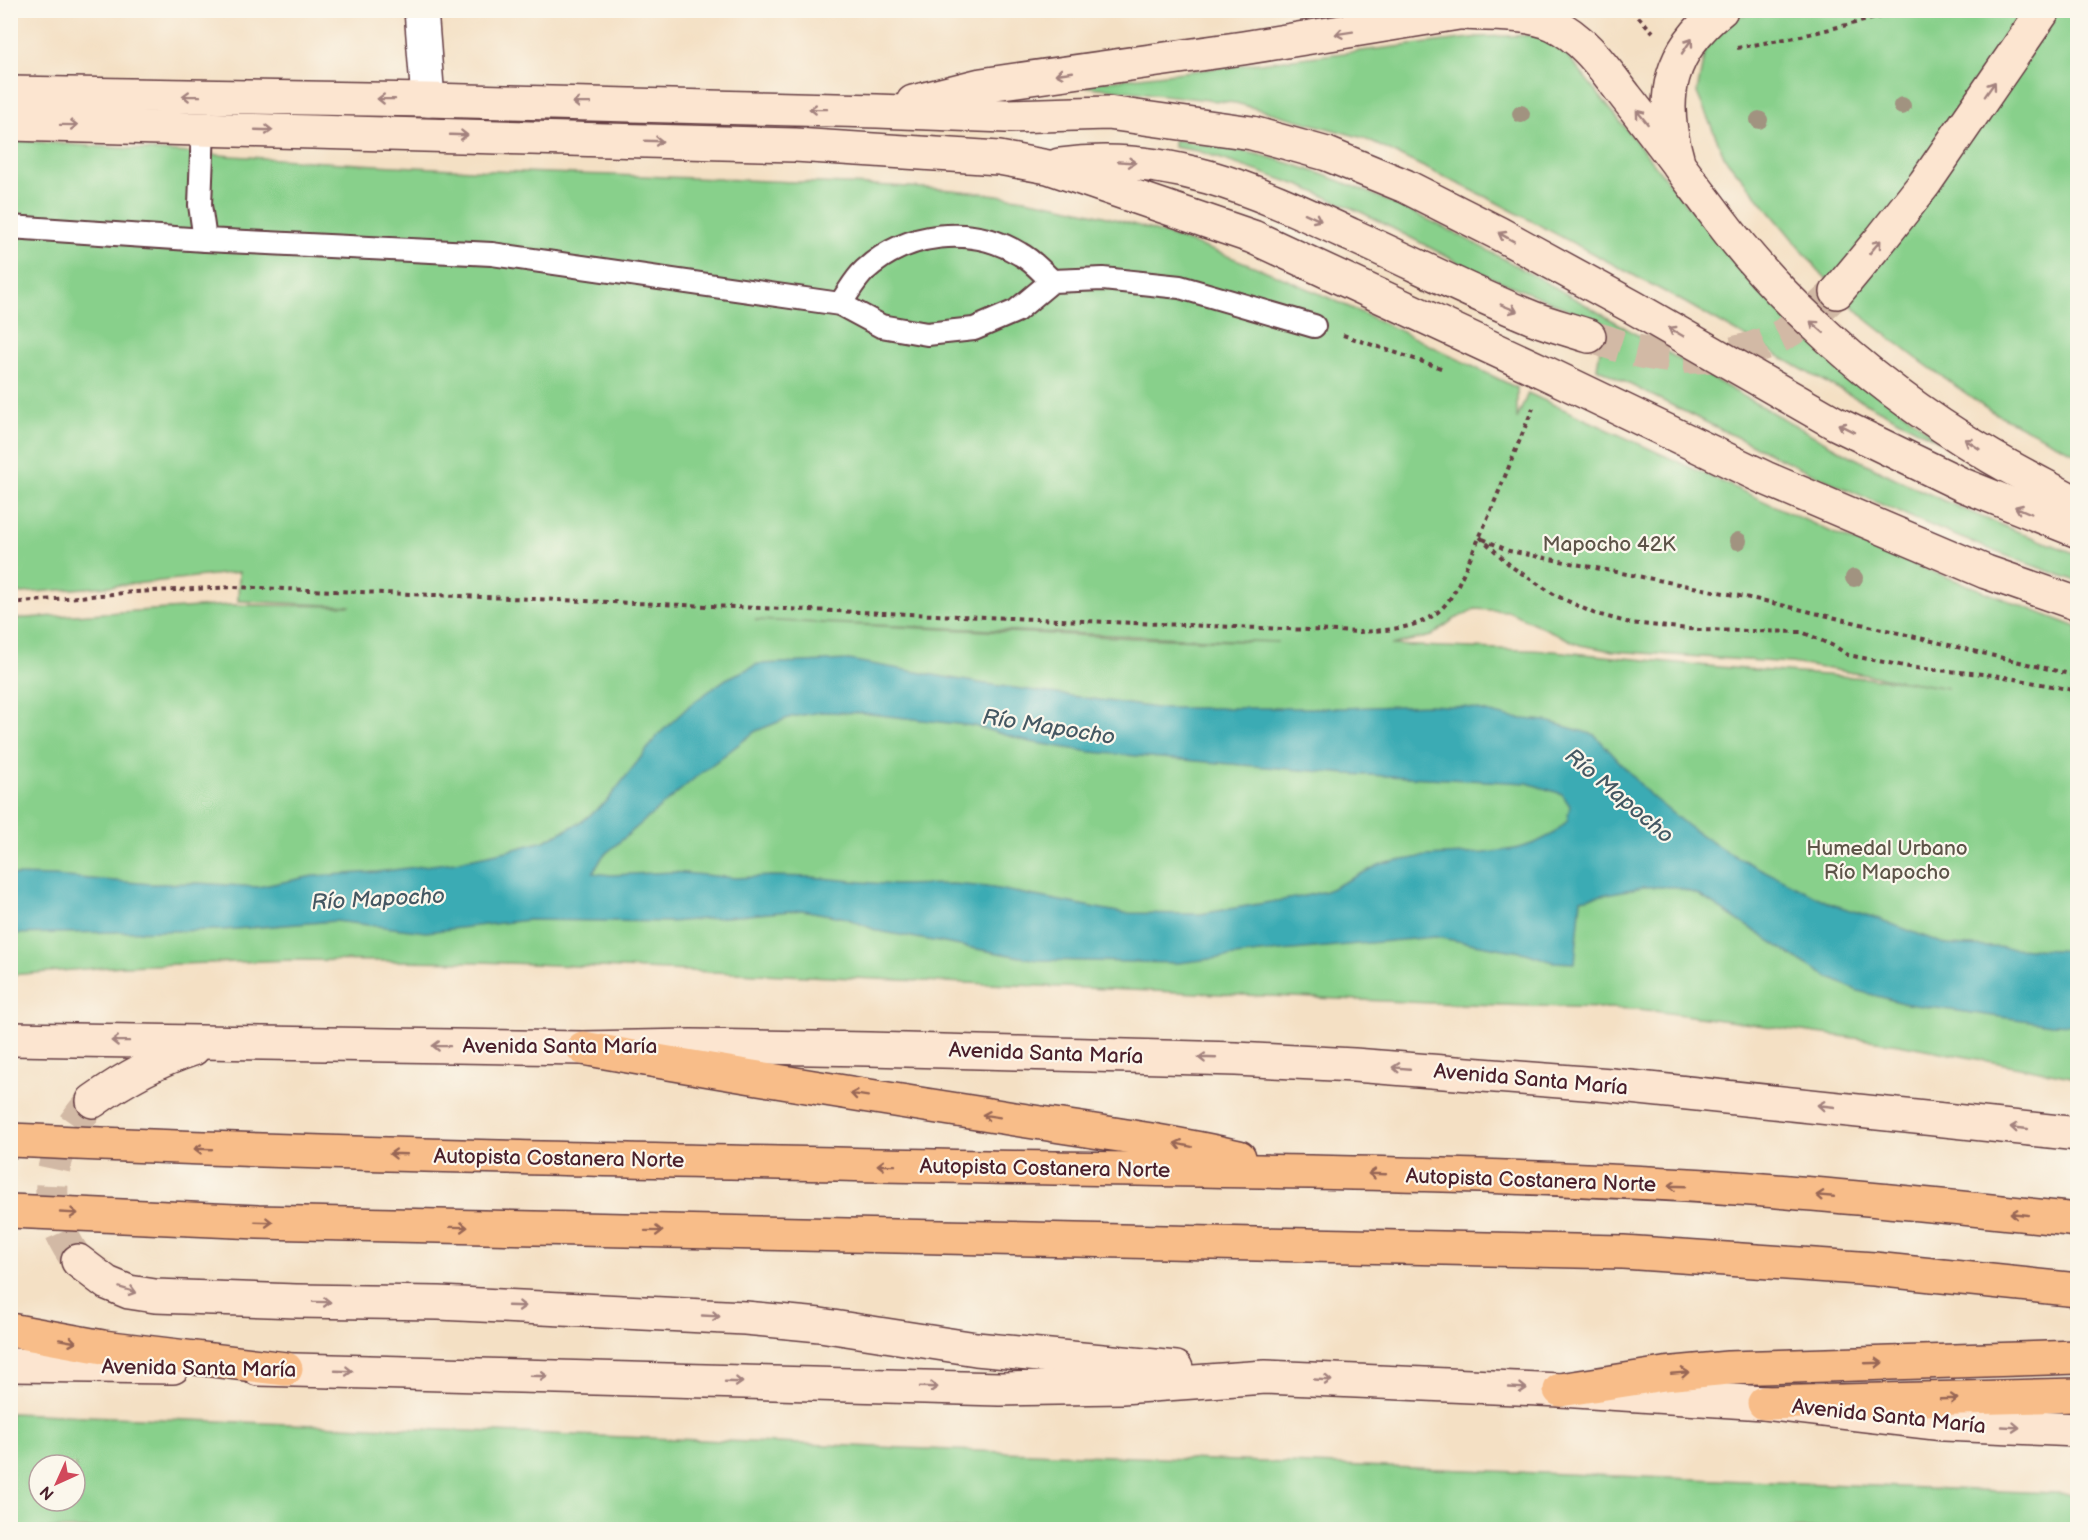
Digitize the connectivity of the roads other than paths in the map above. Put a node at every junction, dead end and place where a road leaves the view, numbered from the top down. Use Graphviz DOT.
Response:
graph roads {
  1 [pos="421,10"];
  2 [pos="1721,10"];
  3 [pos="2044,10"];
  4 [pos="1470,12"];
  5 [pos="10,93"];
  6 [pos="428,100"];
  7 [pos="877,111"];
  8 [pos="10,124"];
  9 [pos="203,128"];
  10 [pos="1678,162"];
  11 [pos="1048,166"];
  12 [pos="10,227"];
  13 [pos="205,240"];
  14 [pos="1052,281"];
  15 [pos="1837,292"];
  16 [pos="840,304"];
  17 [pos="1314,326"];
  18 [pos="1589,336"];
  19 [pos="2078,504"];
  20 [pos="2078,531"];
  21 [pos="2078,604"];
  22 [pos="10,1039"];
  23 [pos="221,1042"];
  24 [pos="583,1048"];
  25 [pos="93,1101"];
  26 [pos="2078,1134"];
  27 [pos="10,1140"];
  28 [pos="1302,1172"];
  29 [pos="10,1211"];
  30 [pos="2078,1220"];
  31 [pos="78,1261"];
  32 [pos="2078,1290"];
  33 [pos="10,1330"];
  34 [pos="2078,1357"];
  35 [pos="10,1365"];
  36 [pos="286,1369"];
  37 [pos="1265,1377"];
  38 [pos="1560,1390"];
  39 [pos="2078,1395"];
  40 [pos="1764,1403"];
  41 [pos="2078,1430"];
  1 -- 6 [label="street"];
  10 -- 2 [label="main road, one-way"];
  15 -- 3 [label="main road, one-way"];
  4 -- 7 [label="main road, one-way"];
  10 -- 4 [label="main road, one-way"];
  6 -- 5 [label="main road, one-way"];
  7 -- 6 [label="main road, one-way"];
  20 -- 7 [label="main road, one-way"];
  8 -- 9 [label="main road, one-way"];
  9 -- 11 [label="main road, one-way"];
  9 -- 13 [label="lane"];
  19 -- 10 [label="main road, one-way"];
  11 -- 18 [label="main road, one-way"];
  11 -- 21 [label="main road"];
  12 -- 13 [label="lane"];
  13 -- 16 [label="lane"];
  14 -- 16 [label="lane"];
  14 -- 16 [label="lane"];
  14 -- 17 [label="lane"];
  23 -- 22 [label="main road, Avenida Santa María, one-way"];
  24 -- 23 [label="main road, Avenida Santa María, one-way"];
  23 -- 25 [label="main road"];
  26 -- 24 [label="main road, Avenida Santa María, one-way"];
  28 -- 24 [label="main road, one-way"];
  28 -- 27 [label="main road, Autopista Costanera Norte, one-way"];
  30 -- 28 [label="main road, Autopista Costanera Norte, one-way"];
  29 -- 32 [label="main road, one-way"];
  31 -- 37 [label="main road, one-way"];
  33 -- 36 [label="main road, one-way"];
  38 -- 34 [label="main road, one-way"];
  35 -- 36 [label="main road, Avenida Santa María"];
  36 -- 37 [label="main road, Avenida Santa María, one-way"];
  37 -- 38 [label="main road, Avenida Santa María, one-way"];
  38 -- 40 [label="main road, Avenida Santa María"];
  40 -- 39 [label="main road, one-way"];
  40 -- 41 [label="main road, Avenida Santa María, one-way"];
}
